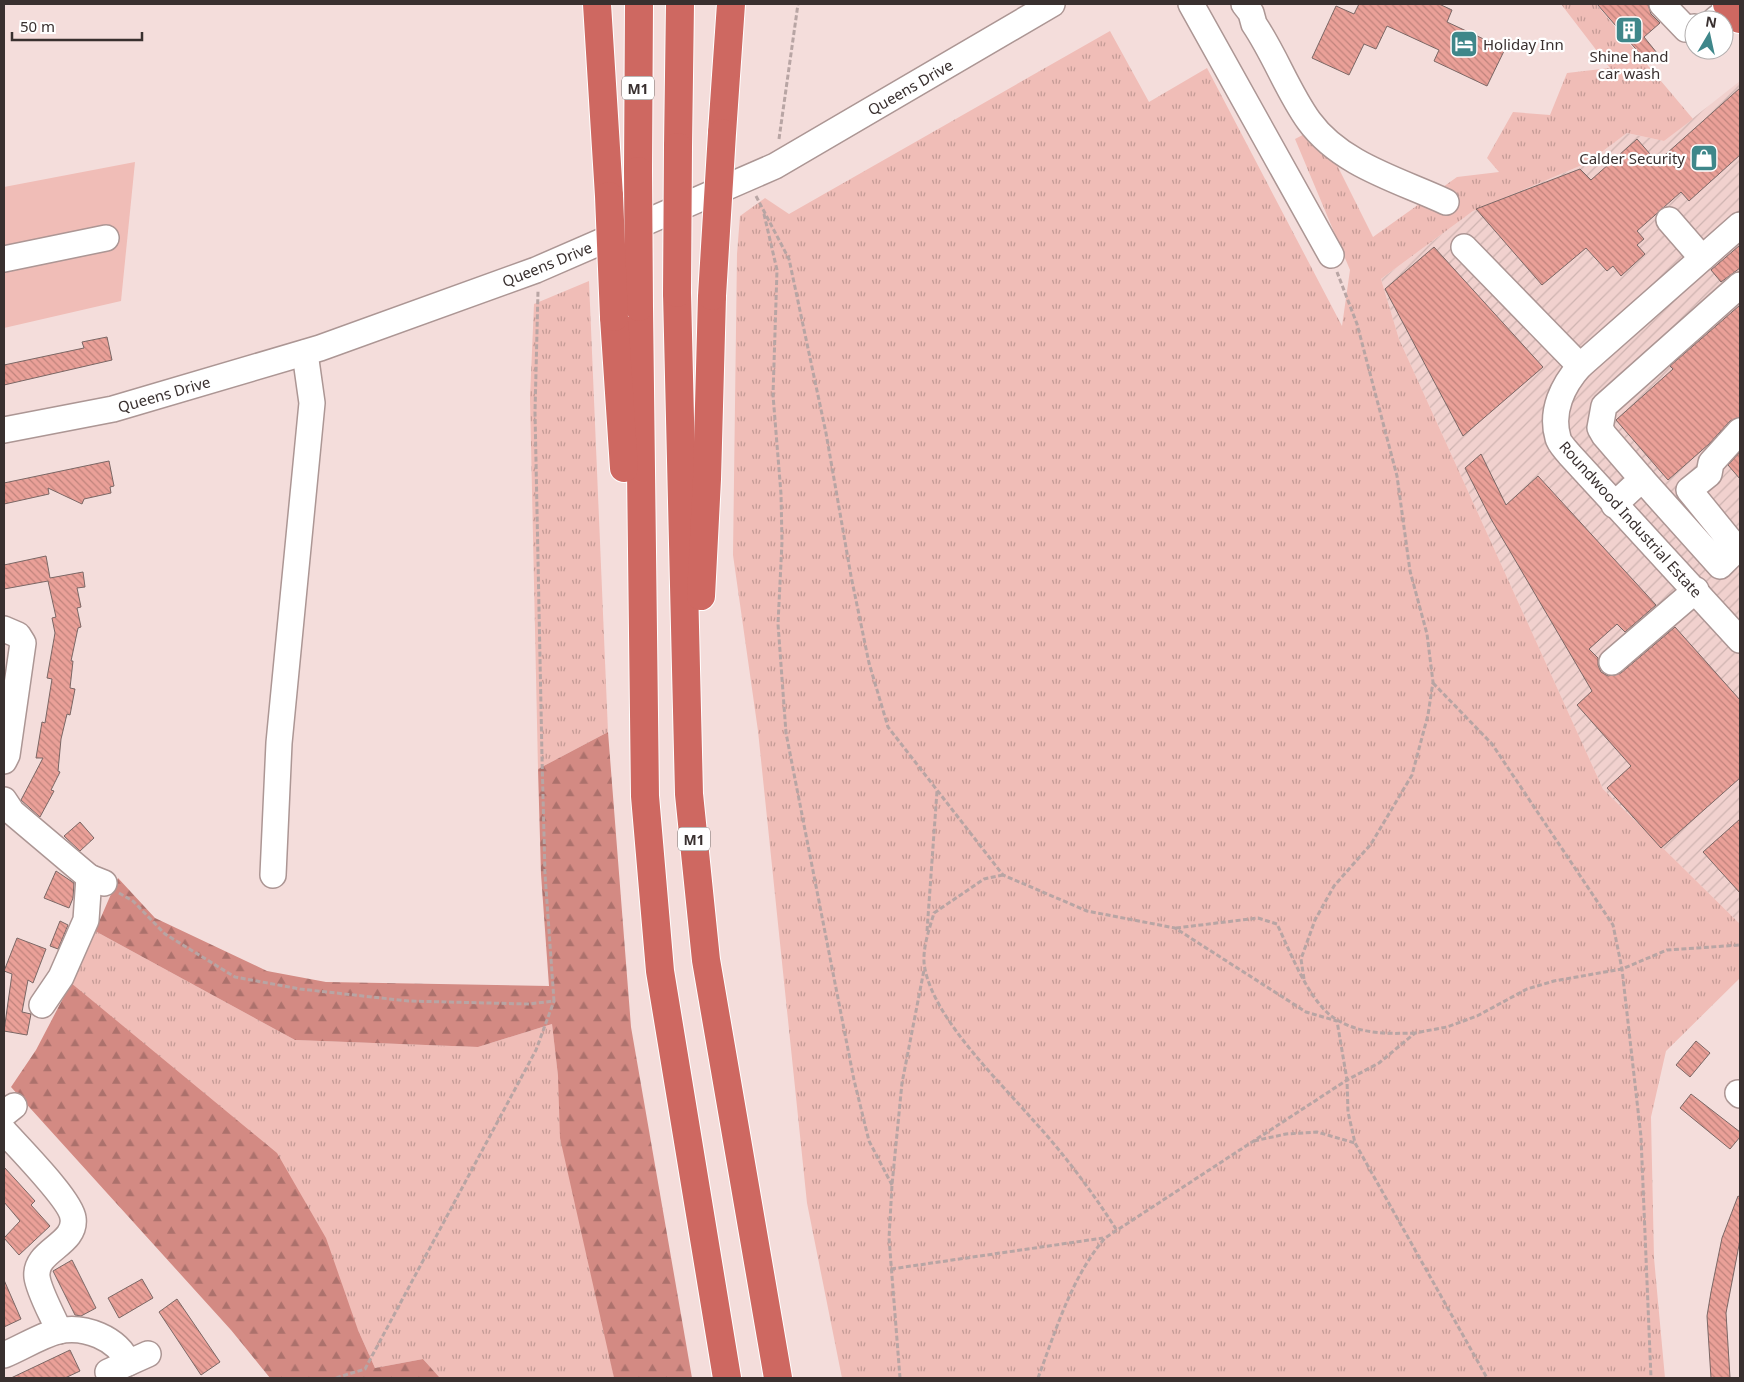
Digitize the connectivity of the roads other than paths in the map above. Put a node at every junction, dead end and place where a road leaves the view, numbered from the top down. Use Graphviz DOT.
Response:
graph roads {
  1 [pos="597,4"];
  2 [pos="639,4"];
  3 [pos="680,4"];
  4 [pos="731,4"];
  5 [pos="1052,4"];
  6 [pos="1191,4"];
  7 [pos="1662,4"];
  8 [pos="1250,7"];
  9 [pos="1684,27"];
  10 [pos="1446,202"];
  11 [pos="1668,220"];
  12 [pos="1740,225"];
  13 [pos="106,238"];
  14 [pos="1464,247"];
  15 [pos="1331,255"];
  16 [pos="1702,258"];
  17 [pos="4,259"];
  18 [pos="1740,285"];
  19 [pos="305,353"];
  20 [pos="1580,366"];
  21 [pos="4,430"];
  22 [pos="1740,431"];
  23 [pos="1642,479"];
  24 [pos="1688,490"];
  25 [pos="1614,505"];
  26 [pos="1668,507"];
  27 [pos="1631,544"];
  28 [pos="1740,564"];
  29 [pos="1694,594"];
  30 [pos="4,629"];
  31 [pos="1740,640"];
  32 [pos="1612,662"];
  33 [pos="4,761"];
  34 [pos="690,794"];
  35 [pos="646,796"];
  36 [pos="4,800"];
  37 [pos="273,875"];
  38 [pos="42,1005"];
  39 [pos="4,1131"];
  40 [pos="59,1331"];
  41 [pos="4,1355"];
  42 [pos="128,1363"];
  43 [pos="727,1378"];
  44 [pos="778,1378"];
  1 -- 35 [label="highway, bridge"];
  2 -- 35 [label="highway, M1, bridge"];
  3 -- 34 [label="highway, M1, bridge"];
  4 -- 34 [label="highway, bridge"];
  5 -- 19 [label="street, Queens Drive"];
  6 -- 15 [label="street"];
  7 -- 9 [label="street"];
  8 -- 10 [label="street"];
  11 -- 16 [label="street"];
  12 -- 16 [label="street, Roundwood Industrial Estate"];
  13 -- 17 [label="street"];
  14 -- 20 [label="street"];
  16 -- 20 [label="street, Roundwood Industrial Estate"];
  18 -- 23 [label="street"];
  19 -- 21 [label="street, Queens Drive"];
  19 -- 37 [label="street"];
  20 -- 25 [label="street, Roundwood Industrial Estate"];
  22 -- 24 [label="street"];
  23 -- 25 [label="street"];
  23 -- 26 [label="street"];
  24 -- 26 [label="street"];
  24 -- 26 [label="street"];
  25 -- 29 [label="street, Roundwood Industrial Estate"];
  27 -- 29 [label="street"];
  28 -- 29 [label="street"];
  29 -- 31 [label="street, Roundwood Industrial Estate"];
  29 -- 32 [label="street"];
  30 -- 33 [label="street"];
  34 -- 44 [label="highway, M1"];
  35 -- 43 [label="highway, M1"];
  36 -- 38 [label="street"];
  39 -- 40 [label="street"];
  40 -- 41 [label="street"];
  40 -- 42 [label="street"];
}
